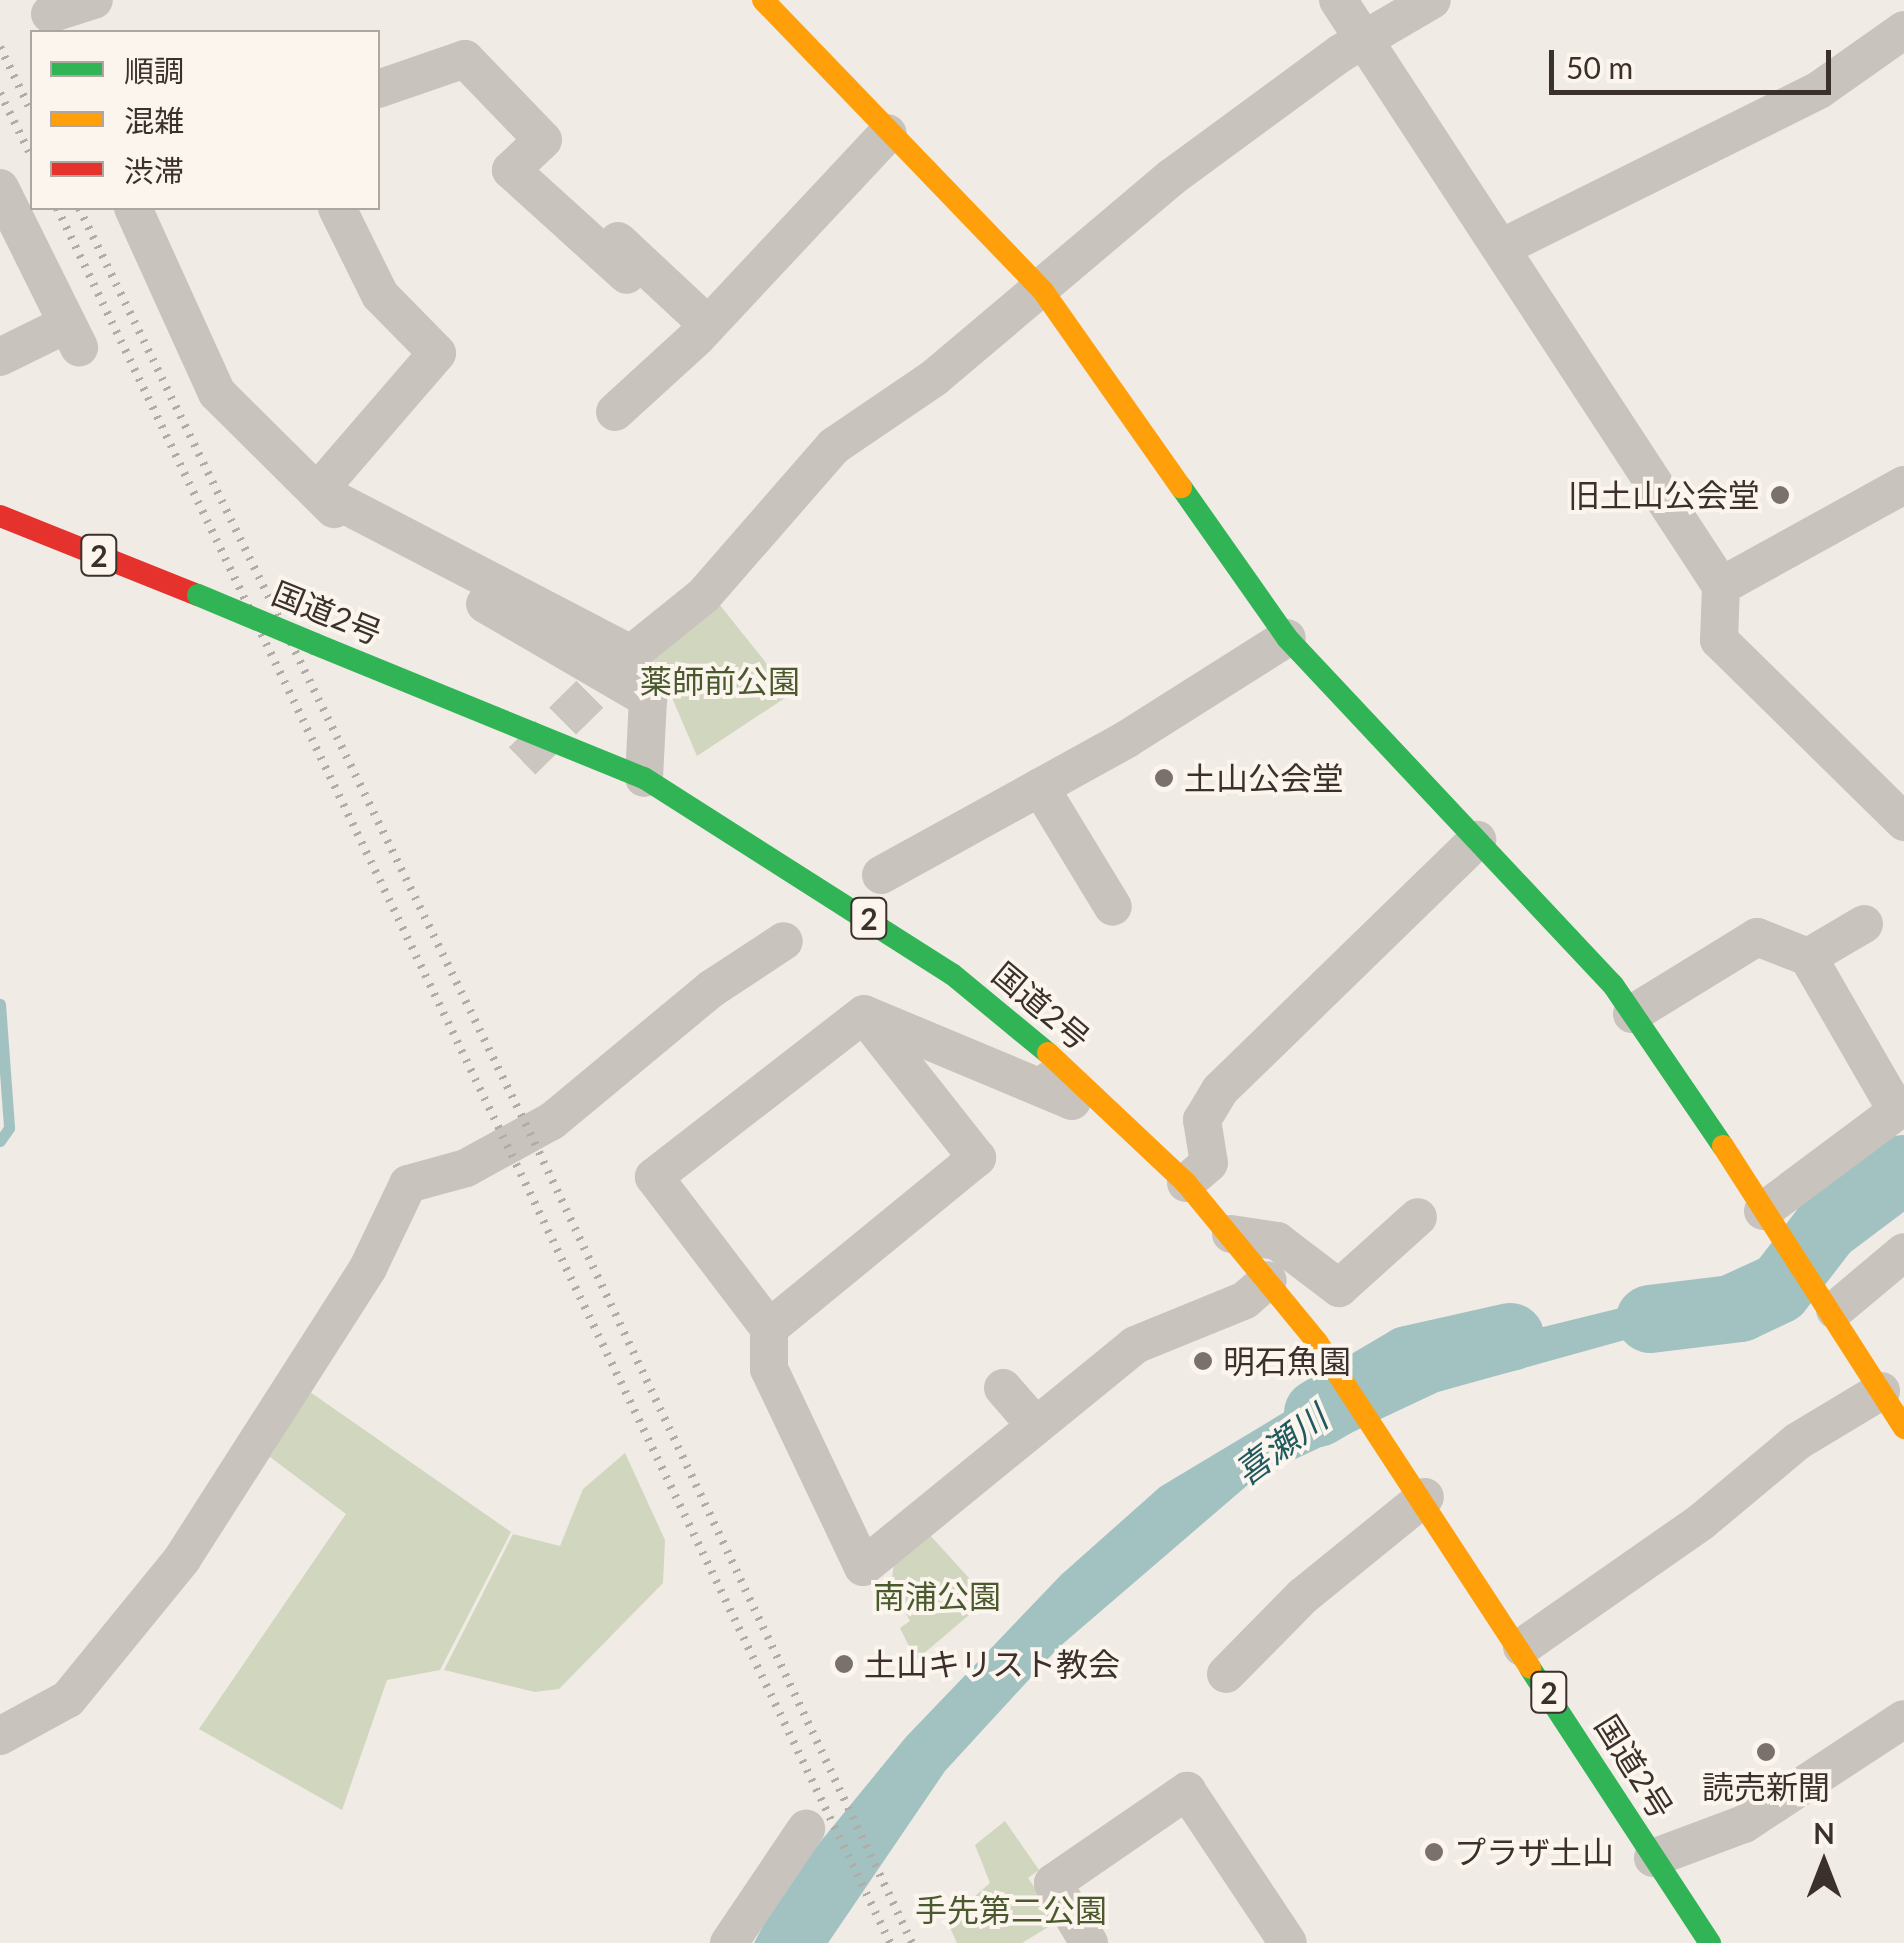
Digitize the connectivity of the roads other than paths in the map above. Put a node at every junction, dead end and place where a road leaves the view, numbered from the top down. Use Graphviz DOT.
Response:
graph roads {
  1 [pos="94,0"];
  2 [pos="764,0"];
  3 [pos="1338,0"];
  4 [pos="1432,0"];
  5 [pos="50,16"];
  6 [pos="1904,30"];
  7 [pos="1366,39"];
  8 [pos="380,88"];
  9 [pos="888,134"];
  10 [pos="0,188"];
  11 [pos="134,210"];
  12 [pos="339,210"];
  13 [pos="599,224"];
  14 [pos="1502,247"];
  15 [pos="627,274"];
  16 [pos="1042,291"];
  17 [pos="708,325"];
  18 [pos="0,357"];
  19 [pos="615,412"];
  20 [pos="1904,486"];
  21 [pos="318,491"];
  22 [pos="0,516"];
  23 [pos="1720,586"];
  24 [pos="1287,638"];
  25 [pos="644,778"];
  26 [pos="1040,787"];
  27 [pos="1904,822"];
  28 [pos="1477,840"];
  29 [pos="881,875"];
  30 [pos="1113,907"];
  31 [pos="1864,924"];
  32 [pos="784,942"];
  33 [pos="913,947"];
  34 [pos="1808,957"];
  35 [pos="864,1014"];
  36 [pos="1632,1014"];
  37 [pos="1901,1108"];
  38 [pos="1186,1183"];
  39 [pos="1766,1214"];
  40 [pos="1418,1217"];
  41 [pos="1231,1234"];
  42 [pos="1904,1252"];
  43 [pos="1268,1280"];
  44 [pos="1831,1305"];
  45 [pos="769,1328"];
  46 [pos="1003,1388"];
  47 [pos="1881,1391"];
  48 [pos="1036,1426"];
  49 [pos="1904,1428"];
  50 [pos="1425,1497"];
  51 [pos="1522,1647"];
  52 [pos="1226,1674"];
  53 [pos="1904,1720"];
  54 [pos="0,1736"];
  55 [pos="806,1829"];
  56 [pos="1653,1858"];
  57 [pos="728,1943"];
  58 [pos="1089,1943"];
  59 [pos="1288,1943"];
  60 [pos="1710,1943"];
  1 -- 5 [label="street"];
  2 -- 9 [label="main road"];
  3 -- 7 [label="street"];
  4 -- 7 [label="street"];
  6 -- 14 [label="street"];
  7 -- 14 [label="street"];
  7 -- 16 [label="street"];
  8 -- 15 [label="street"];
  9 -- 16 [label="main road"];
  9 -- 17 [label="street"];
  10 -- 18 [label="street"];
  11 -- 21 [label="street"];
  12 -- 21 [label="street"];
  13 -- 17 [label="street"];
  14 -- 23 [label="street"];
  16 -- 21 [label="street"];
  16 -- 24 [label="main road"];
  17 -- 19 [label="street"];
  20 -- 23 [label="street"];
  21 -- 25 [label="street"];
  22 -- 25 [label="main road, 国道2号 / 2, bridge"];
  23 -- 27 [label="street"];
  24 -- 26 [label="street"];
  24 -- 28 [label="main road"];
  25 -- 33 [label="main road, 国道2号 / 2"];
  26 -- 29 [label="street"];
  26 -- 30 [label="street"];
  28 -- 36 [label="main road"];
  28 -- 38 [label="street"];
  31 -- 34 [label="street"];
  32 -- 54 [label="street"];
  33 -- 35 [label="street"];
  33 -- 38 [label="main road, 国道2号 / 2"];
  34 -- 36 [label="street"];
  34 -- 37 [label="street"];
  35 -- 45 [label="street"];
  35 -- 45 [label="street"];
  36 -- 39 [label="main road"];
  37 -- 39 [label="street"];
  38 -- 41 [label="main road, 国道2号 / 2"];
  39 -- 44 [label="main road"];
  40 -- 41 [label="street"];
  41 -- 43 [label="main road, 国道2号 / 2"];
  42 -- 44 [label="street"];
  43 -- 48 [label="street"];
  43 -- 50 [label="main road, 国道2号 / 2"];
  44 -- 47 [label="main road"];
  45 -- 48 [label="street"];
  46 -- 48 [label="street"];
  47 -- 49 [label="main road"];
  47 -- 51 [label="street"];
  50 -- 51 [label="main road, 国道2号 / 2"];
  50 -- 52 [label="street"];
  51 -- 56 [label="main road, 国道2号 / 2"];
  53 -- 56 [label="street"];
  55 -- 57 [label="street"];
  56 -- 60 [label="main road, 国道2号 / 2"];
  58 -- 59 [label="street"];
}
